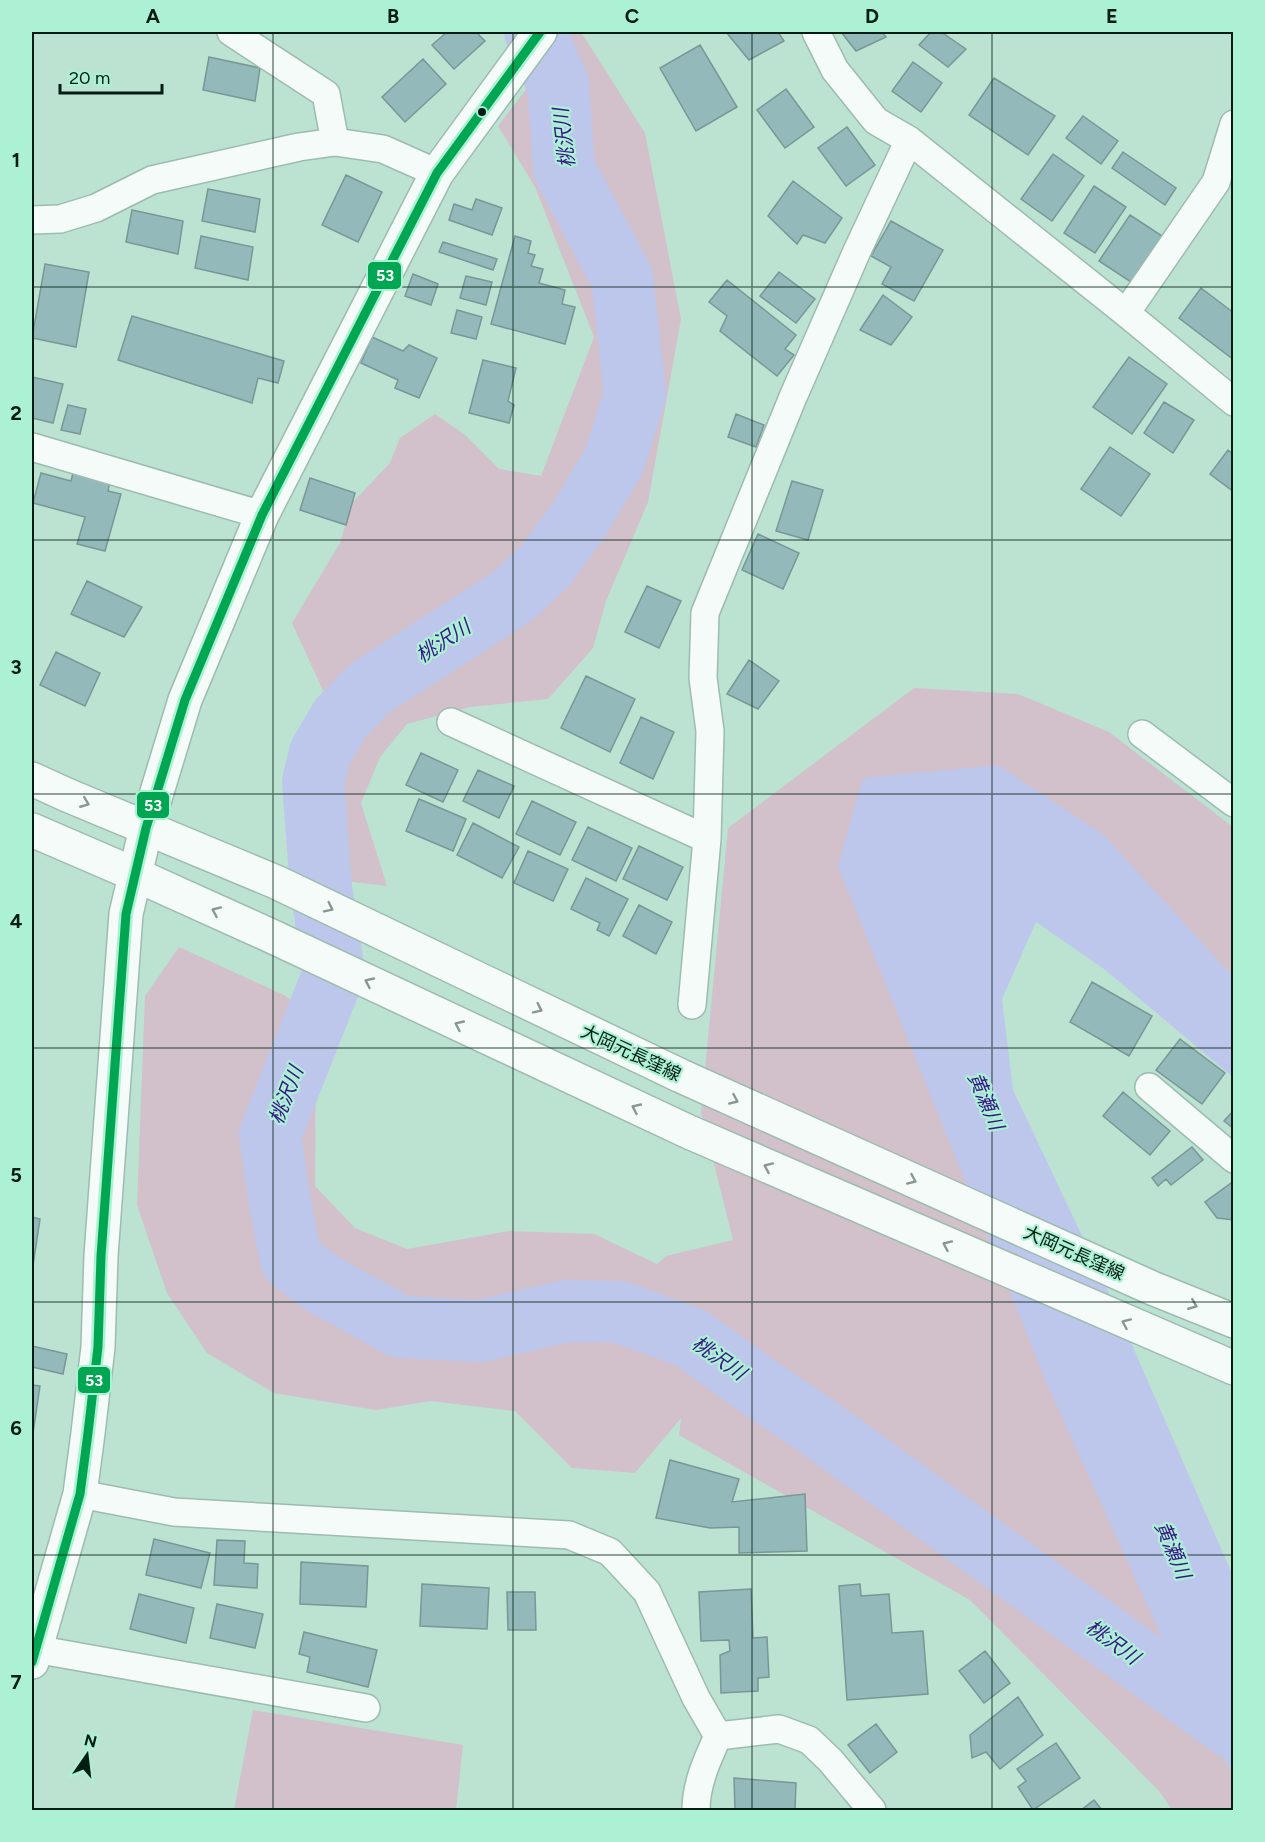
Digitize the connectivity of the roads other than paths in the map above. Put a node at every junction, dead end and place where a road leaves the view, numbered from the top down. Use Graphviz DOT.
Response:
graph roads {
  1 [pos="231,32"];
  2 [pos="540,32"];
  3 [pos="816,32"];
  4 [pos="1233,124"];
  5 [pos="909,140"];
  6 [pos="335,142"];
  7 [pos="436,173"];
  8 [pos="32,220"];
  9 [pos="1126,313"];
  10 [pos="1233,402"];
  11 [pos="32,447"];
  12 [pos="262,515"];
  13 [pos="452,722"];
  14 [pos="1142,734"];
  15 [pos="32,779"];
  16 [pos="1233,802"];
  17 [pos="146,828"];
  18 [pos="32,830"];
  19 [pos="707,839"];
  20 [pos="134,874"];
  21 [pos="692,1005"];
  22 [pos="1149,1087"];
  23 [pos="1233,1159"];
  24 [pos="1233,1321"];
  25 [pos="1233,1368"];
  26 [pos="80,1494"];
  27 [pos="42,1586"];
  28 [pos="33,1655"];
  29 [pos="366,1708"];
  30 [pos="717,1736"];
  31 [pos="696,1810"];
  32 [pos="872,1810"];
  1 -- 6 [label="street"];
  2 -- 7 [label="main road"];
  3 -- 5 [label="street"];
  4 -- 9 [label="street"];
  5 -- 9 [label="street"];
  5 -- 19 [label="street"];
  6 -- 7 [label="street"];
  6 -- 8 [label="street"];
  7 -- 12 [label="main road"];
  9 -- 10 [label="street"];
  11 -- 12 [label="street"];
  12 -- 17 [label="main road"];
  13 -- 19 [label="street"];
  14 -- 16 [label="street"];
  15 -- 17 [label="main road, 大岡元長窪線, one-way"];
  17 -- 20 [label="main road"];
  17 -- 24 [label="main road, 大岡元長窪線, one-way"];
  18 -- 20 [label="main road"];
  19 -- 21 [label="street"];
  25 -- 20 [label="main road, one-way"];
  20 -- 26 [label="main road"];
  22 -- 23 [label="street"];
  26 -- 27 [label="main road"];
  26 -- 30 [label="street"];
  27 -- 28 [label="main road"];
  28 -- 29 [label="street"];
  30 -- 31 [label="street"];
  30 -- 32 [label="street"];
}
